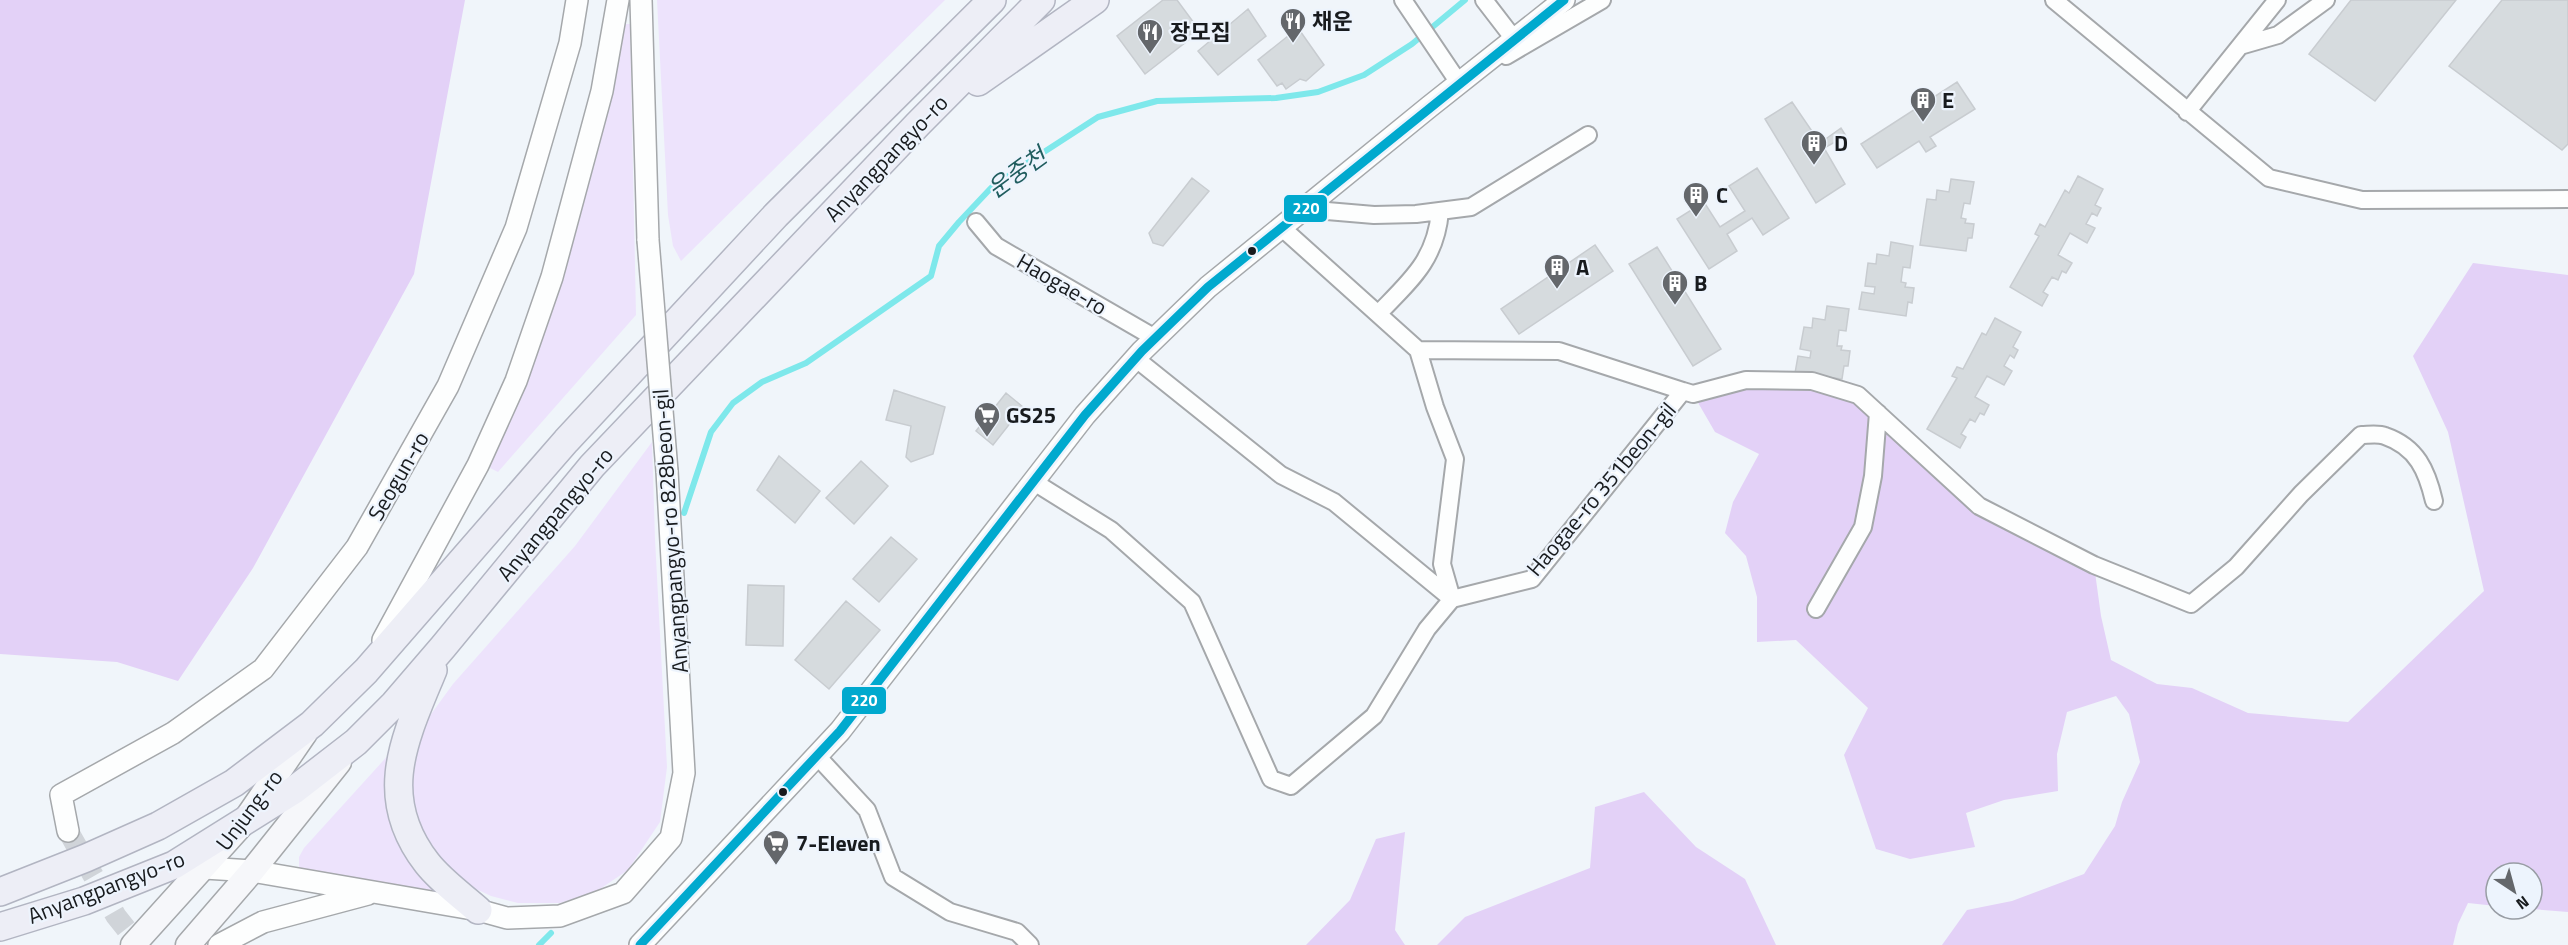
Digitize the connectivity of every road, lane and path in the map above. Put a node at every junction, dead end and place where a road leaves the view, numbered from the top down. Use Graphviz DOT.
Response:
graph roads {
  1 [pos="577,0"];
  2 [pos="618,0"];
  3 [pos="640,0"];
  4 [pos="992,0"];
  5 [pos="1041,0"];
  6 [pos="1095,0"];
  7 [pos="1403,0"];
  8 [pos="1484,0"];
  9 [pos="1564,0"];
  10 [pos="1602,0"];
  11 [pos="2054,0"];
  12 [pos="2277,0"];
  13 [pos="2326,0"];
  14 [pos="1514,39"];
  15 [pos="2241,46"];
  16 [pos="1459,83"];
  17 [pos="2187,112"];
  18 [pos="918,124"];
  19 [pos="1588,135"];
  20 [pos="2568,199"];
  21 [pos="1312,201"];
  22 [pos="1440,211"];
  23 [pos="976,222"];
  24 [pos="1281,227"];
  25 [pos="1378,314"];
  26 [pos="1155,338"];
  27 [pos="1418,350"];
  28 [pos="1135,358"];
  29 [pos="1683,391"];
  30 [pos="1878,413"];
  31 [pos="1034,482"];
  32 [pos="2434,501"];
  33 [pos="1452,599"];
  34 [pos="1816,609"];
  35 [pos="443,647"];
  36 [pos="366,671"];
  37 [pos="312,724"];
  38 [pos="356,742"];
  39 [pos="817,756"];
  40 [pos="244,822"];
  41 [pos="68,831"];
  42 [pos="174,865"];
  43 [pos="204,868"];
  44 [pos="252,871"];
  45 [pos="0,891"];
  46 [pos="379,891"];
  47 [pos="478,909"];
  48 [pos="0,927"];
  49 [pos="133,945"];
  50 [pos="188,945"];
  51 [pos="219,945"];
  52 [pos="640,945"];
  53 [pos="1030,945"];
  1 -- 41 [label="street, Seogun-ro"];
  2 -- 36 [label="street"];
  3 -- 47 [label="street, Anyangpangyo-ro 828beon-gil, bridge"];
  4 -- 36 [label="main road, Anyangpangyo-ro"];
  5 -- 18 [label="main road, Anyangpangyo-ro"];
  6 -- 18 [label="main road"];
  7 -- 16 [label="street"];
  8 -- 14 [label="street"];
  9 -- 14 [label="street"];
  10 -- 16 [label="street"];
  11 -- 17 [label="street"];
  12 -- 15 [label="street"];
  13 -- 15 [label="street"];
  14 -- 16 [label="street"];
  15 -- 17 [label="street"];
  16 -- 21 [label="street"];
  17 -- 20 [label="street"];
  18 -- 35 [label="main road, Anyangpangyo-ro"];
  19 -- 22 [label="street"];
  21 -- 22 [label="street"];
  21 -- 24 [label="street"];
  22 -- 25 [label="street"];
  23 -- 26 [label="street, Haogae-ro"];
  24 -- 25 [label="street"];
  24 -- 26 [label="street"];
  25 -- 27 [label="street"];
  26 -- 28 [label="street"];
  27 -- 29 [label="street, Haogae-ro 351beon-gil"];
  27 -- 33 [label="street"];
  28 -- 31 [label="street"];
  28 -- 33 [label="street"];
  29 -- 30 [label="street, Haogae-ro 351beon-gil"];
  29 -- 33 [label="street, Haogae-ro 351beon-gil"];
  30 -- 32 [label="street, Haogae-ro 351beon-gil"];
  30 -- 34 [label="street"];
  31 -- 33 [label="street"];
  31 -- 39 [label="street"];
  35 -- 38 [label="main road, Anyangpangyo-ro"];
  35 -- 47 [label="main road"];
  36 -- 37 [label="main road, Anyangpangyo-ro"];
  37 -- 40 [label="main road, Unjung-ro"];
  37 -- 45 [label="main road, Anyangpangyo-ro"];
  38 -- 40 [label="main road, Anyangpangyo-ro"];
  38 -- 44 [label="main road, Unjung-ro"];
  39 -- 52 [label="street"];
  39 -- 53 [label="street"];
  40 -- 42 [label="main road, Anyangpangyo-ro"];
  40 -- 43 [label="main road, Unjung-ro"];
  42 -- 43 [label="street, Anyangpangyo-ro 828beon-gil"];
  42 -- 48 [label="main road, Anyangpangyo-ro"];
  43 -- 44 [label="street, Anyangpangyo-ro 828beon-gil"];
  43 -- 49 [label="main road, Unjung-ro"];
  44 -- 46 [label="street, Anyangpangyo-ro 828beon-gil"];
  44 -- 50 [label="main road, Unjung-ro"];
  46 -- 47 [label="street, Anyangpangyo-ro 828beon-gil"];
  46 -- 51 [label="street"];
}
